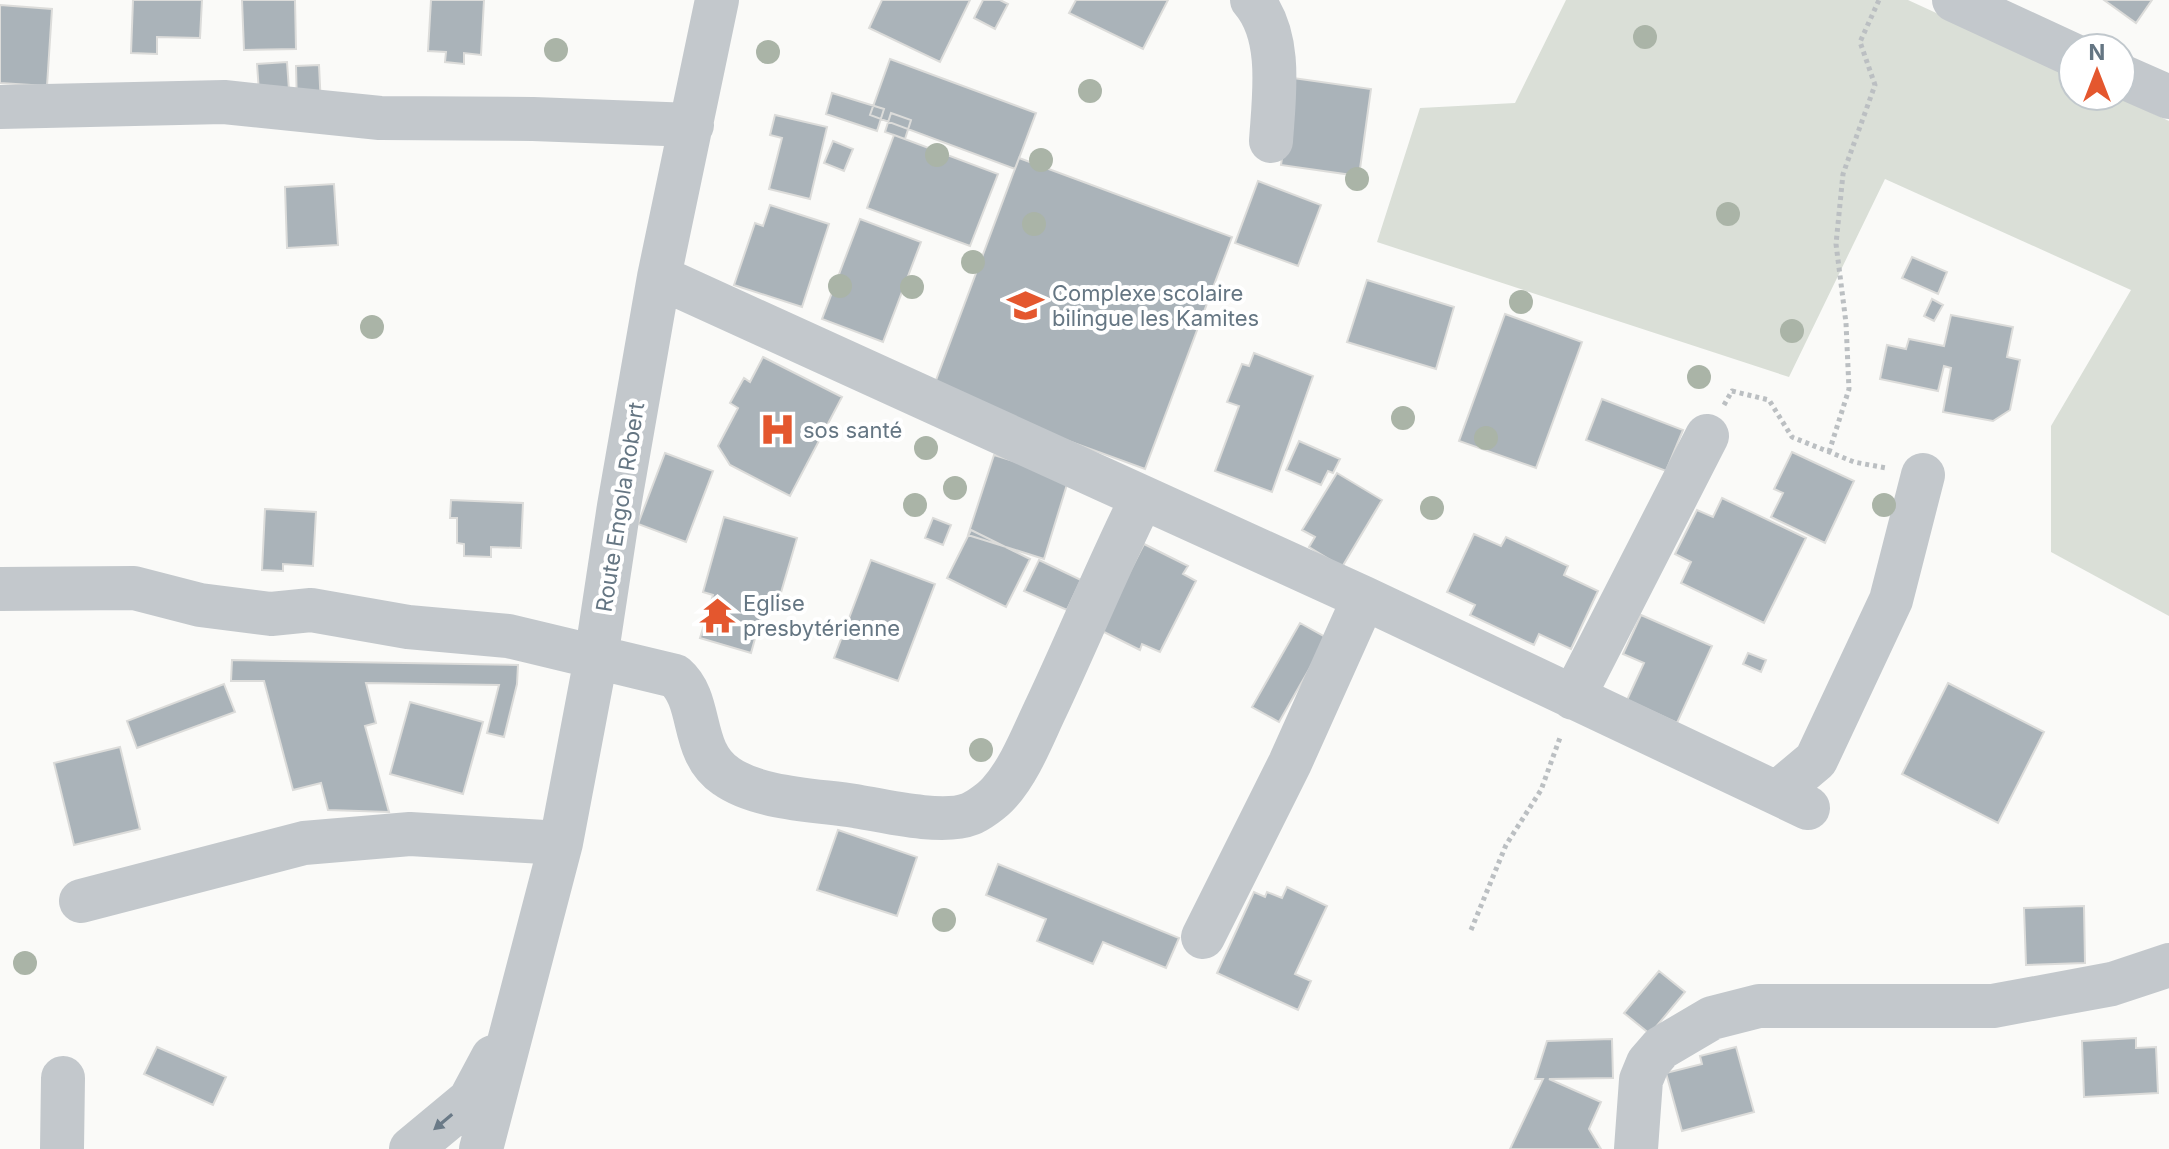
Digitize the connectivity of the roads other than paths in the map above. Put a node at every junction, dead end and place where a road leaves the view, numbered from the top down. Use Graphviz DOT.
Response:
graph roads {
  1 [pos="717,0"];
  2 [pos="1252,0"];
  3 [pos="1954,0"];
  4 [pos="2057,48"];
  5 [pos="2137,83"];
  6 [pos="2169,97"];
  7 [pos="0,107"];
  8 [pos="692,125"];
  9 [pos="1271,141"];
  10 [pos="659,277"];
  11 [pos="1707,436"];
  12 [pos="1923,475"];
  13 [pos="1142,498"];
  14 [pos="0,589"];
  15 [pos="1364,598"];
  16 [pos="596,658"];
  17 [pos="1560,691"];
  18 [pos="561,843"];
  19 [pos="81,901"];
  20 [pos="1203,937"];
  21 [pos="2169,965"];
  22 [pos="517,1013"];
  23 [pos="63,1078"];
  24 [pos="62,1149"];
  25 [pos="411,1149"];
  26 [pos="481,1149"];
  27 [pos="1636,1149"];
  1 -- 8 [label="street, Route Engola Robert"];
  2 -- 9 [label="street"];
  3 -- 4 [label="street"];
  5 -- 6 [label="street"];
  7 -- 8 [label="street"];
  8 -- 10 [label="street, Route Engola Robert"];
  10 -- 13 [label="street"];
  10 -- 16 [label="street, Route Engola Robert"];
  11 -- 17 [label="street"];
  12 -- 17 [label="street"];
  13 -- 15 [label="street"];
  13 -- 16 [label="street"];
  14 -- 16 [label="street"];
  15 -- 17 [label="street"];
  15 -- 20 [label="street"];
  16 -- 18 [label="street, Route Engola Robert"];
  18 -- 19 [label="street"];
  18 -- 22 [label="street, Route Engola Robert"];
  21 -- 27 [label="street"];
  22 -- 25 [label="street, Route Engola Robert, one-way"];
  22 -- 26 [label="street, Route Engola Robert"];
  23 -- 24 [label="street"];
}
